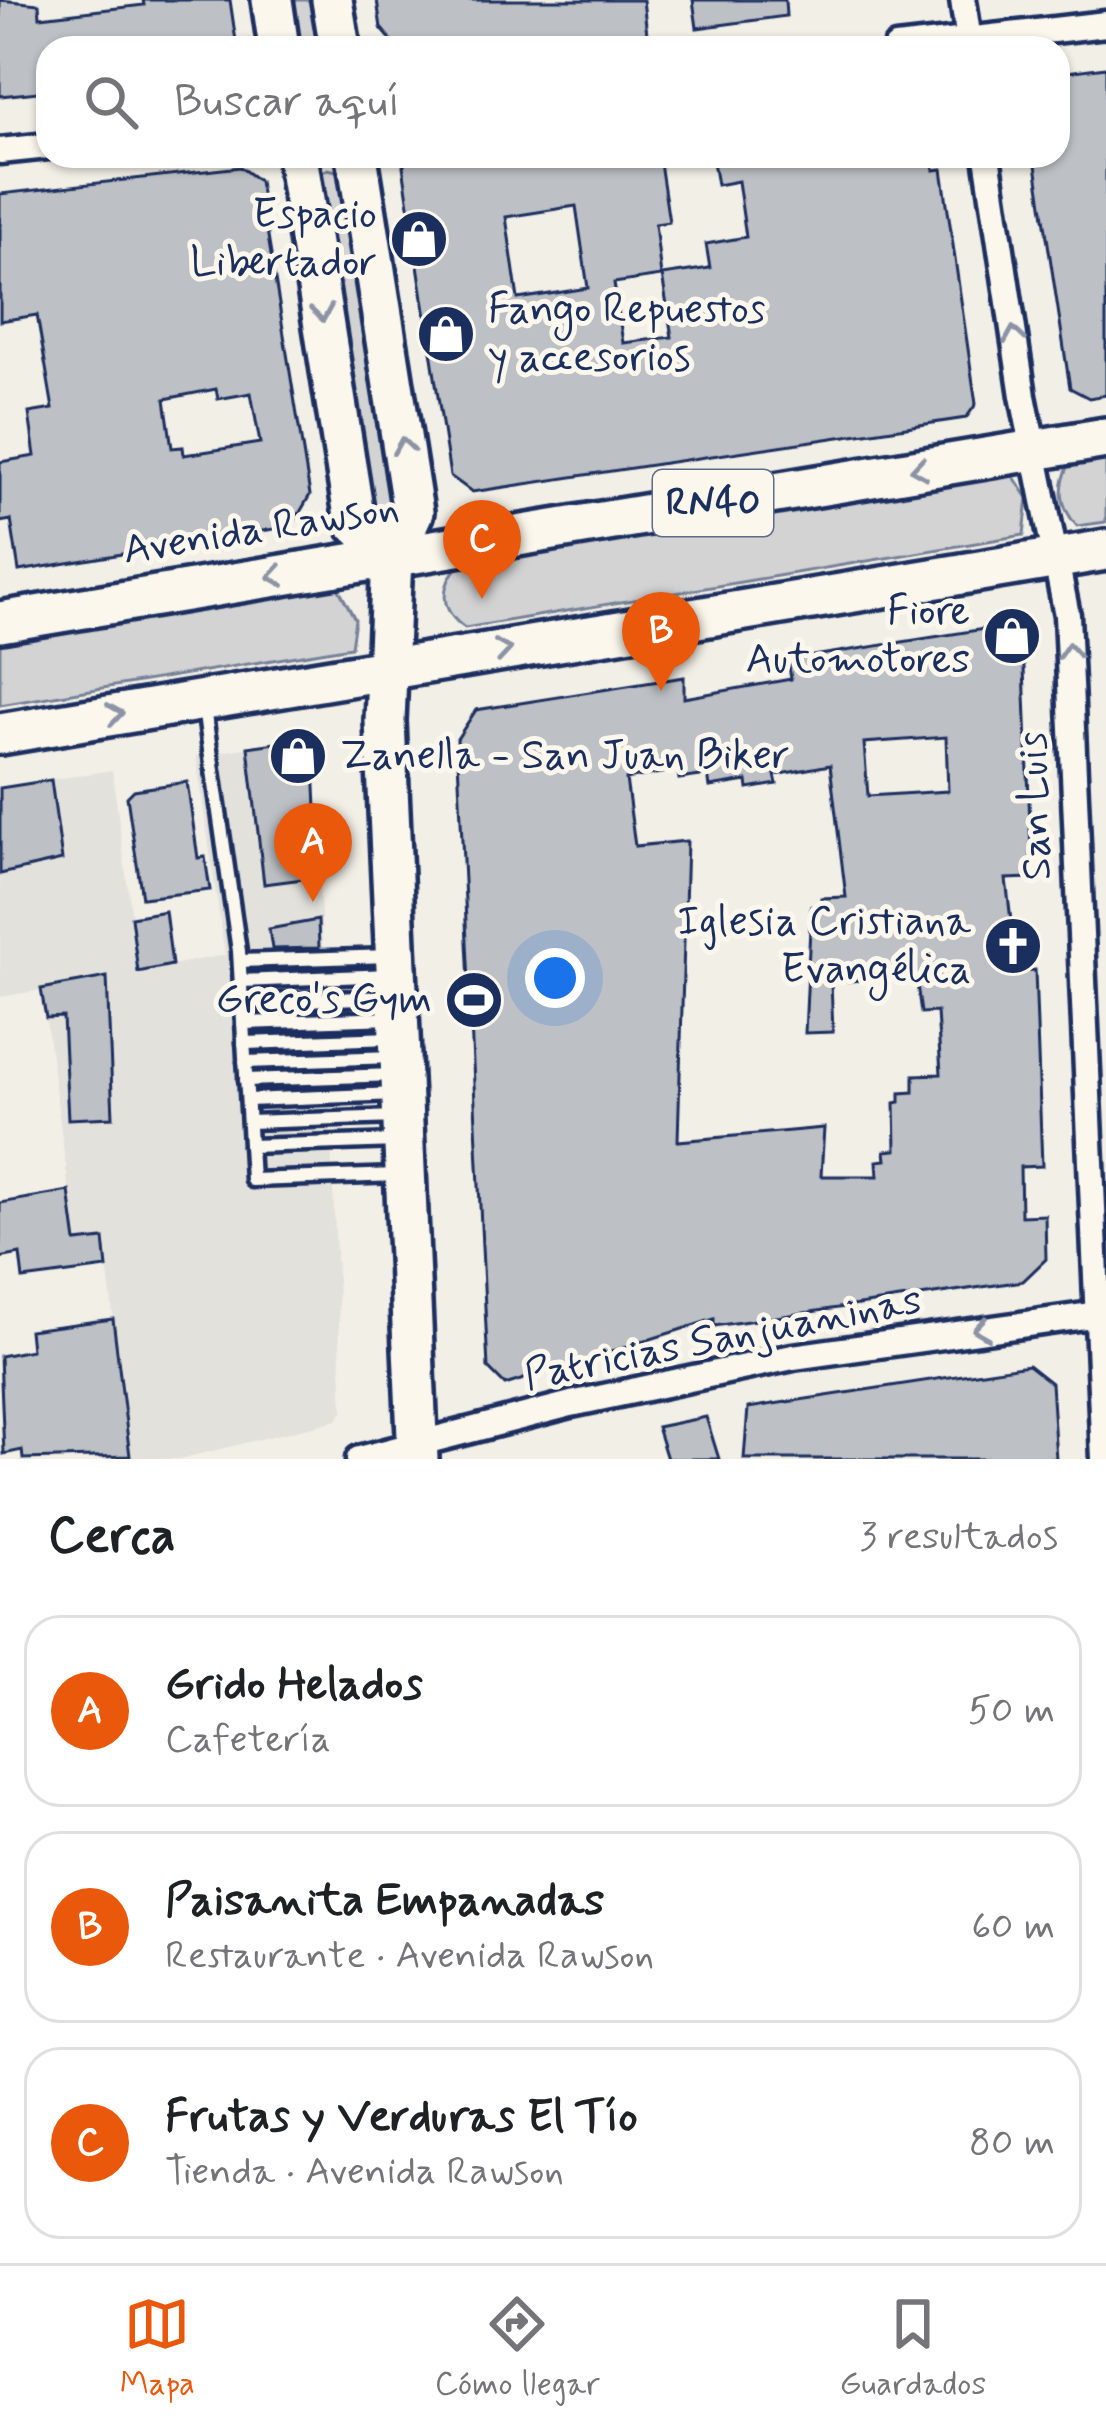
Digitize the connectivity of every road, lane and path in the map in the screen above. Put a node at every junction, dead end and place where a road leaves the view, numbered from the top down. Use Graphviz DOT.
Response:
graph roads {
  1 [pos="272,0"];
  2 [pos="332,0"];
  3 [pos="963,0"];
  4 [pos="1106,24"];
  5 [pos="277,36"];
  6 [pos="338,36"];
  7 [pos="968,36"];
  8 [pos="1024,36"];
  9 [pos="36,147"];
  10 [pos="0,151"];
  11 [pos="299,168"];
  12 [pos="359,168"];
  13 [pos="989,168"];
  14 [pos="1106,438"];
  15 [pos="1035,450"];
  16 [pos="1106,550"];
  17 [pos="392,557"];
  18 [pos="1057,558"];
  19 [pos="0,622"];
  20 [pos="387,670"];
  21 [pos="202,692"];
  22 [pos="0,734"];
  23 [pos="240,961"];
  24 [pos="241,981"];
  25 [pos="242,1002"];
  26 [pos="243,1023"];
  27 [pos="244,1043"];
  28 [pos="400,1058"];
  29 [pos="245,1062"];
  30 [pos="246,1080"];
  31 [pos="248,1100"];
  32 [pos="248,1122"];
  33 [pos="250,1146"];
  34 [pos="1102,1313"];
  35 [pos="418,1452"];
  36 [pos="359,1459"];
  37 [pos="1104,1459"];
  1 -- 5 [label="main road"];
  2 -- 6 [label="main road"];
  3 -- 7 [label="street"];
  4 -- 8 [label="street"];
  9 -- 10 [label="street"];
  11 -- 17 [label="main road, one-way"];
  17 -- 12 [label="main road, one-way"];
  15 -- 13 [label="street, San Luis, one-way"];
  14 -- 15 [label="main road, Avenida Rawson / RN40"];
  15 -- 17 [label="main road, Avenida Rawson / RN40, one-way"];
  15 -- 18 [label="street, San Luis"];
  16 -- 18 [label="main road"];
  17 -- 19 [label="main road, Avenida Rawson / RN40, one-way"];
  17 -- 20 [label="main road"];
  20 -- 18 [label="main road, one-way"];
  34 -- 18 [label="street, San Luis, one-way"];
  20 -- 21 [label="main road"];
  20 -- 28 [label="main road"];
  22 -- 21 [label="main road, one-way"];
  21 -- 23 [label="lane"];
  23 -- 24 [label="lane"];
  23 -- 28 [label="lane"];
  24 -- 25 [label="lane"];
  24 -- 28 [label="lane"];
  25 -- 26 [label="lane"];
  25 -- 28 [label="lane"];
  26 -- 27 [label="lane"];
  26 -- 28 [label="lane"];
  27 -- 28 [label="lane"];
  27 -- 29 [label="lane"];
  28 -- 29 [label="lane"];
  28 -- 30 [label="lane"];
  28 -- 31 [label="lane"];
  28 -- 32 [label="lane"];
  28 -- 33 [label="lane"];
  28 -- 33 [label="lane"];
  28 -- 35 [label="main road"];
  29 -- 30 [label="lane"];
  30 -- 31 [label="lane"];
  31 -- 32 [label="lane"];
  32 -- 33 [label="lane"];
  34 -- 35 [label="street, Patricias Sanjuaninas, one-way"];
  34 -- 37 [label="street, San Luis"];
  35 -- 36 [label="street, Patricias Sanjuaninas"];
}
